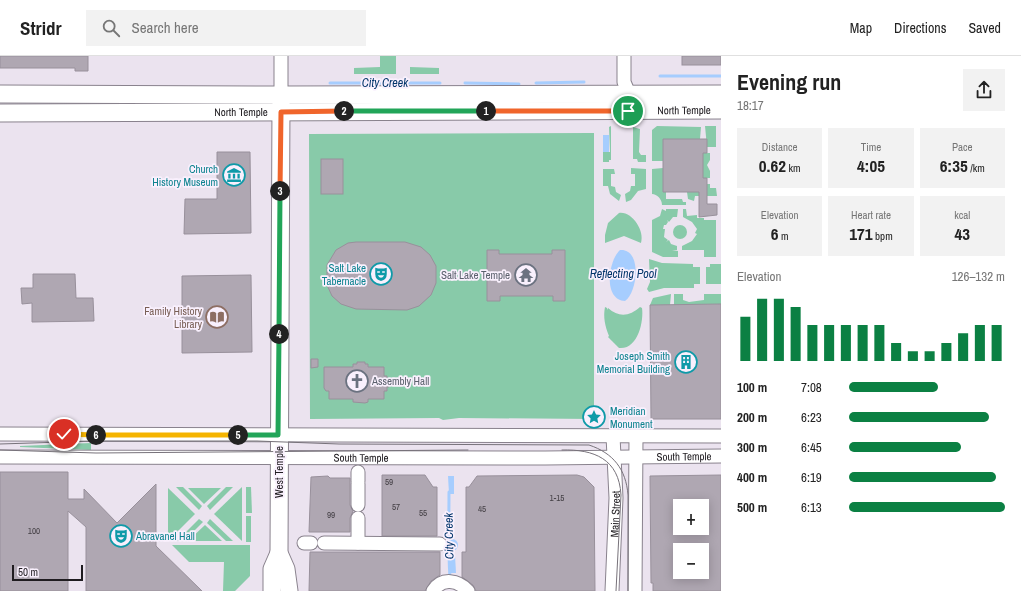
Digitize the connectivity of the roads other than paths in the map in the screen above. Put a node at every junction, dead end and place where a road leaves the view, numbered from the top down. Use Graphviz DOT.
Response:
graph roads {
  1 [pos="281,56"];
  2 [pos="624,56"];
  3 [pos="0,94"];
  4 [pos="721,94"];
  5 [pos="623,98"];
  6 [pos="281,104"];
  7 [pos="721,110"];
  8 [pos="0,113"];
  9 [pos="0,434"];
  10 [pos="278,435"];
  11 [pos="613,436"];
  12 [pos="636,436"];
  13 [pos="721,436"];
  14 [pos="636,456"];
  15 [pos="721,456"];
  16 [pos="0,457"];
  17 [pos="613,457"];
  18 [pos="278,458"];
  19 [pos="358,479"];
  20 [pos="313,543"];
  21 [pos="358,543"];
  22 [pos="440,544"];
  23 [pos="279,552"];
  24 [pos="272,591"];
  25 [pos="289,591"];
  26 [pos="433,591"];
  27 [pos="468,591"];
  28 [pos="612,591"];
  29 [pos="635,591"];
  1 -- 6 [label="street, West Temple"];
  2 -- 5 [label="street"];
  3 -- 6 [label="main road, North Temple"];
  4 -- 5 [label="main road, North Temple"];
  5 -- 6 [label="main road, North Temple"];
  5 -- 7 [label="main road, North Temple"];
  6 -- 8 [label="main road, North Temple"];
  6 -- 10 [label="main road, West Temple"];
  9 -- 10 [label="street, South Temple"];
  10 -- 11 [label="street, South Temple"];
  10 -- 18 [label="main road, West Temple"];
  11 -- 12 [label="street, South Temple"];
  11 -- 17 [label="street, Main Street"];
  12 -- 13 [label="street, South Temple"];
  12 -- 14 [label="street, Main Street"];
  14 -- 15 [label="street, South Temple"];
  14 -- 17 [label="street, South Temple"];
  14 -- 29 [label="street, Main Street"];
  16 -- 18 [label="street, South Temple"];
  17 -- 18 [label="street, South Temple"];
  17 -- 28 [label="street, Main Street"];
  18 -- 23 [label="main road, West Temple"];
  19 -- 21 [label="street"];
  20 -- 21 [label="street"];
  21 -- 22 [label="street"];
  23 -- 24 [label="main road, West Temple"];
  23 -- 25 [label="main road, West Temple"];
  26 -- 27 [label="street"];
}
